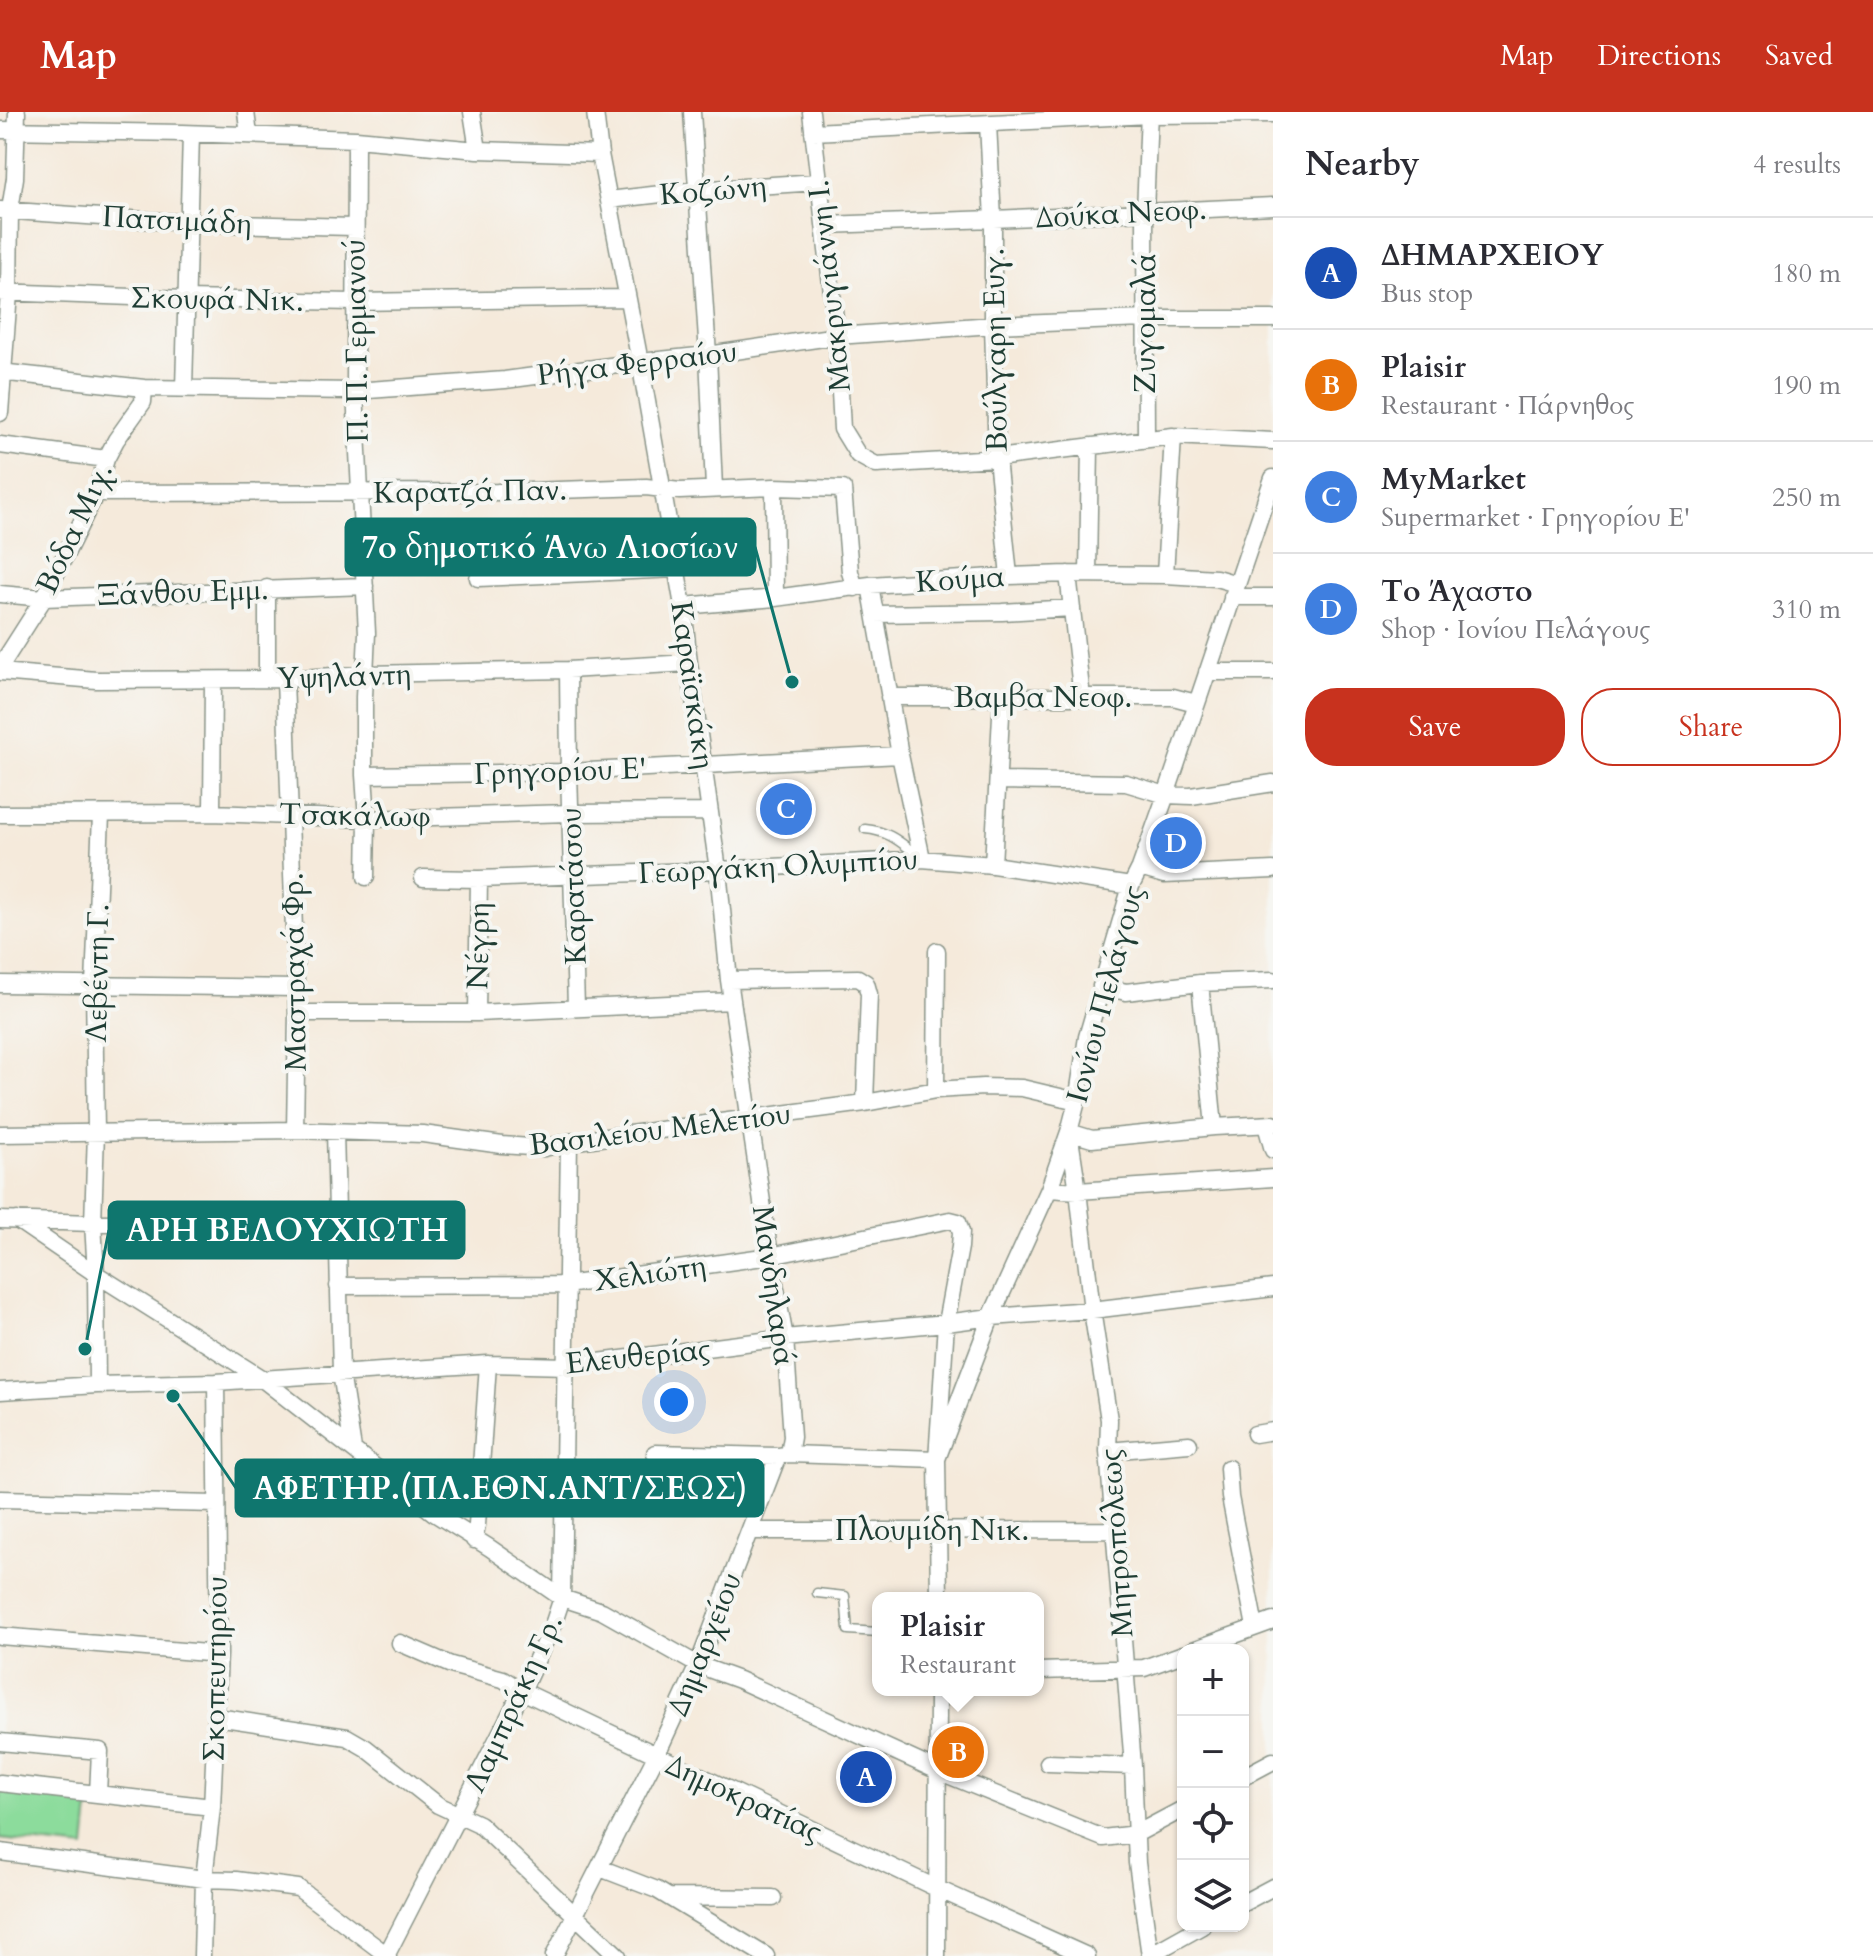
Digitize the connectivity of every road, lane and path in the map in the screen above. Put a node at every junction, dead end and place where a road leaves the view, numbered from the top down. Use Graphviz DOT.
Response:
graph roads {
  1 [pos="17,112"];
  2 [pos="246,112"];
  3 [pos="472,112"];
  4 [pos="595,112"];
  5 [pos="692,112"];
  6 [pos="811,112"];
  7 [pos="1149,114"];
  8 [pos="1273,114"];
  9 [pos="988,124"];
  10 [pos="8,130"];
  11 [pos="813,132"];
  12 [pos="191,134"];
  13 [pos="249,135"];
  14 [pos="356,139"];
  15 [pos="478,150"];
  16 [pos="600,154"];
  17 [pos="818,182"];
  18 [pos="696,190"];
  19 [pos="609,200"];
  20 [pos="1273,206"];
  21 [pos="5,210"];
  22 [pos="1145,212"];
  23 [pos="993,219"];
  24 [pos="188,223"];
  25 [pos="825,225"];
  26 [pos="354,227"];
  27 [pos="4,292"];
  28 [pos="627,298"];
  29 [pos="185,299"];
  30 [pos="354,302"];
  31 [pos="1144,319"];
  32 [pos="1273,319"];
  33 [pos="993,325"];
  34 [pos="837,336"];
  35 [pos="708,355"];
  36 [pos="640,362"];
  37 [pos="2,372"];
  38 [pos="144,388"];
  39 [pos="184,388"];
  40 [pos="355,391"];
  41 [pos="0,413"];
  42 [pos="1173,436"];
  43 [pos="1146,439"];
  44 [pos="1273,441"];
  45 [pos="0,445"];
  46 [pos="1090,446"];
  47 [pos="997,458"];
  48 [pos="106,459"];
  49 [pos="1273,478"];
  50 [pos="774,487"];
  51 [pos="714,488"];
  52 [pos="663,489"];
  53 [pos="96,493"];
  54 [pos="360,493"];
  55 [pos="1273,530"];
  56 [pos="1255,531"];
  57 [pos="676,569"];
  58 [pos="1068,574"];
  59 [pos="1088,574"];
  60 [pos="1165,575"];
  61 [pos="1009,576"];
  62 [pos="478,578"];
  63 [pos="365,586"];
  64 [pos="862,586"];
  65 [pos="267,588"];
  66 [pos="1234,590"];
  67 [pos="0,594"];
  68 [pos="1273,597"];
  69 [pos="44,598"];
  70 [pos="775,598"];
  71 [pos="683,606"];
  72 [pos="1072,608"];
  73 [pos="875,614"];
  74 [pos="689,663"];
  75 [pos="0,670"];
  76 [pos="568,670"];
  77 [pos="1207,672"];
  78 [pos="1273,672"];
  79 [pos="366,674"];
  80 [pos="267,679"];
  81 [pos="285,679"];
  82 [pos="213,680"];
  83 [pos="889,697"];
  84 [pos="1002,697"];
  85 [pos="1082,698"];
  86 [pos="1196,703"];
  87 [pos="900,755"];
  88 [pos="704,766"];
  89 [pos="569,772"];
  90 [pos="364,775"];
  91 [pos="999,781"];
  92 [pos="1273,783"];
  93 [pos="1166,795"];
  94 [pos="710,812"];
  95 [pos="212,813"];
  96 [pos="571,813"];
  97 [pos="0,814"];
  98 [pos="290,814"];
  99 [pos="101,815"];
  100 [pos="367,819"];
  101 [pos="865,829"];
  102 [pos="922,859"];
  103 [pos="993,865"];
  104 [pos="1140,868"];
  105 [pos="718,870"];
  106 [pos="1273,870"];
  107 [pos="574,875"];
  108 [pos="366,877"];
  109 [pos="423,878"];
  110 [pos="479,879"];
  111 [pos="1131,886"];
  112 [pos="937,951"];
  113 [pos="729,980"];
  114 [pos="1273,980"];
  115 [pos="1200,983"];
  116 [pos="0,984"];
  117 [pos="94,985"];
  118 [pos="1101,986"];
  119 [pos="295,988"];
  120 [pos="732,1001"];
  121 [pos="576,1007"];
  122 [pos="297,1013"];
  123 [pos="477,1013"];
  124 [pos="936,1090"];
  125 [pos="1077,1101"];
  126 [pos="865,1103"];
  127 [pos="750,1119"];
  128 [pos="1269,1125"];
  129 [pos="1214,1127"];
  130 [pos="295,1130"];
  131 [pos="335,1131"];
  132 [pos="96,1132"];
  133 [pos="1069,1132"];
  134 [pos="0,1134"];
  135 [pos="569,1142"];
  136 [pos="1273,1150"];
  137 [pos="1273,1178"];
  138 [pos="1049,1189"];
  139 [pos="1078,1191"];
  140 [pos="8,1220"];
  141 [pos="337,1222"];
  142 [pos="93,1223"];
  143 [pos="440,1225"];
  144 [pos="770,1256"];
  145 [pos="96,1274"];
  146 [pos="566,1285"];
  147 [pos="338,1286"];
  148 [pos="1273,1288"];
  149 [pos="1092,1310"];
  150 [pos="991,1317"];
  151 [pos="946,1323"];
  152 [pos="785,1338"];
  153 [pos="488,1364"];
  154 [pos="567,1366"];
  155 [pos="341,1373"];
  156 [pos="261,1378"];
  157 [pos="216,1382"];
  158 [pos="97,1385"];
  159 [pos="0,1391"];
  160 [pos="1273,1431"];
  161 [pos="1255,1434"];
  162 [pos="1189,1444"];
  163 [pos="353,1449"];
  164 [pos="1108,1451"];
  165 [pos="655,1453"];
  166 [pos="784,1455"];
  167 [pos="937,1459"];
  168 [pos="1228,1468"];
  169 [pos="0,1499"];
  170 [pos="216,1504"];
  171 [pos="939,1530"];
  172 [pos="1113,1530"];
  173 [pos="750,1531"];
  174 [pos="474,1540"];
  175 [pos="939,1592"];
  176 [pos="817,1593"];
  177 [pos="562,1598"];
  178 [pos="1273,1621"];
  179 [pos="1255,1627"];
  180 [pos="872,1632"];
  181 [pos="0,1636"];
  182 [pos="400,1643"];
  183 [pos="1209,1644"];
  184 [pos="219,1654"];
  185 [pos="1177,1656"];
  186 [pos="698,1665"];
  187 [pos="1126,1669"];
  188 [pos="1044,1671"];
  189 [pos="522,1691"];
  190 [pos="938,1696"];
  191 [pos="217,1717"];
  192 [pos="0,1742"];
  193 [pos="656,1756"];
  194 [pos="1273,1761"];
  195 [pos="1048,1763"];
  196 [pos="1133,1766"];
  197 [pos="938,1771"];
  198 [pos="1249,1774"];
  199 [pos="0,1783"];
  200 [pos="98,1794"];
  201 [pos="212,1807"];
  202 [pos="1177,1812"];
  203 [pos="460,1815"];
  204 [pos="1136,1834"];
  205 [pos="0,1852"];
  206 [pos="600,1868"];
  207 [pos="204,1879"];
  208 [pos="1273,1887"];
  209 [pos="938,1889"];
  210 [pos="669,1897"];
  211 [pos="773,1898"];
  212 [pos="1249,1900"];
  213 [pos="575,1916"];
  214 [pos="1191,1932"];
  215 [pos="762,1955"];
  216 [pos="1150,1955"];
  217 [pos="202,1956"];
  218 [pos="387,1956"];
  219 [pos="554,1956"];
  220 [pos="618,1956"];
  221 [pos="937,1956"];
  222 [pos="1087,1956"];
  1 -- 10 [label="street"];
  2 -- 13 [label="street"];
  3 -- 15 [label="street"];
  4 -- 16 [label="street, Καραϊσκάκη"];
  5 -- 18 [label="street"];
  6 -- 11 [label="street, Μακρυγιάννη Ι."];
  7 -- 8 [label="street"];
  7 -- 9 [label="street"];
  7 -- 22 [label="street, Ζυγομαλά"];
  9 -- 11 [label="street"];
  9 -- 23 [label="street, Βούλγαρη Ευγ."];
  10 -- 12 [label="street"];
  10 -- 21 [label="street"];
  11 -- 17 [label="street, Μακρυγιάννη Ι."];
  12 -- 13 [label="street"];
  12 -- 24 [label="street"];
  13 -- 14 [label="street"];
  14 -- 15 [label="street"];
  14 -- 26 [label="street, Π. Π. Γερμανού"];
  15 -- 16 [label="street"];
  16 -- 19 [label="street, Καραϊσκάκη"];
  17 -- 18 [label="street, Κοζώνη"];
  17 -- 25 [label="street, Μακρυγιάννη Ι."];
  18 -- 19 [label="street, Κοζώνη"];
  18 -- 35 [label="street"];
  19 -- 28 [label="street, Καραϊσκάκη"];
  20 -- 22 [label="street, Δούκα Νεοφ."];
  21 -- 24 [label="street, Πατσιμάδη"];
  21 -- 27 [label="street"];
  22 -- 23 [label="street, Δούκα Νεοφ."];
  22 -- 31 [label="street, Ζυγομαλά"];
  23 -- 25 [label="street, Δούκα Νεοφ."];
  23 -- 33 [label="street, Βούλγαρη Ευγ."];
  24 -- 26 [label="street, Πατσιμάδη"];
  24 -- 29 [label="street"];
  25 -- 34 [label="street, Μακρυγιάννη Ι."];
  26 -- 30 [label="street, Π. Π. Γερμανού"];
  27 -- 29 [label="street, Σκουφά Νικ."];
  27 -- 37 [label="street"];
  28 -- 30 [label="street, Σκουφά Νικ."];
  28 -- 36 [label="street, Καραϊσκάκη"];
  29 -- 30 [label="street, Σκουφά Νικ."];
  29 -- 39 [label="street"];
  30 -- 40 [label="street, Π. Π. Γερμανού"];
  31 -- 32 [label="street, Ρήγα Φερραίου"];
  31 -- 33 [label="street, Ρήγα Φερραίου"];
  31 -- 43 [label="street, Ζυγομαλά"];
  33 -- 34 [label="street, Ρήγα Φερραίου"];
  33 -- 47 [label="street, Βούλγαρη Ευγ."];
  34 -- 35 [label="street, Ρήγα Φερραίου"];
  34 -- 47 [label="street, Μακρυγιάννη Ι."];
  35 -- 36 [label="street, Ρήγα Φερραίου"];
  35 -- 51 [label="street"];
  36 -- 40 [label="street, Ρήγα Φερραίου"];
  36 -- 52 [label="street, Καραϊσκάκη"];
  37 -- 38 [label="street, Ρήγα Φερραίου"];
  37 -- 41 [label="street"];
  38 -- 39 [label="street, Ρήγα Φερραίου"];
  38 -- 48 [label="street, Βόδα Μιχ."];
  39 -- 40 [label="street, Ρήγα Φερραίου"];
  40 -- 54 [label="street, Π. Π. Γερμανού"];
  42 -- 43 [label="street"];
  42 -- 44 [label="street"];
  42 -- 60 [label="street"];
  43 -- 46 [label="street"];
  45 -- 48 [label="street"];
  46 -- 47 [label="street"];
  46 -- 59 [label="street"];
  47 -- 61 [label="street, Βούλγαρη Ευγ."];
  48 -- 53 [label="street, Βόδα Μιχ."];
  49 -- 56 [label="street, Ιονίου Πελάγους"];
  50 -- 51 [label="street, Καρατζά Παν."];
  50 -- 64 [label="street, Καρατζά Παν."];
  50 -- 70 [label="street"];
  51 -- 52 [label="street, Καρατζά Παν."];
  52 -- 54 [label="street, Καρατζά Παν."];
  52 -- 57 [label="street, Καραϊσκάκη"];
  53 -- 54 [label="street, Καρατζά Παν."];
  53 -- 69 [label="street, Βόδα Μιχ."];
  54 -- 63 [label="street, Π. Π. Γερμανού"];
  55 -- 56 [label="street"];
  56 -- 66 [label="street, Ιονίου Πελάγους"];
  57 -- 62 [label="street"];
  57 -- 71 [label="street, Καραϊσκάκη"];
  58 -- 59 [label="street, Κούμα"];
  58 -- 61 [label="street, Κούμα"];
  58 -- 72 [label="street"];
  59 -- 60 [label="street, Κούμα"];
  60 -- 66 [label="street, Κούμα"];
  61 -- 64 [label="street, Κούμα"];
  63 -- 65 [label="street, Ξάνθου Εμμ."];
  63 -- 79 [label="street, Π. Π. Γερμανού"];
  64 -- 70 [label="street, Κούμα"];
  64 -- 73 [label="street"];
  65 -- 69 [label="street, Ξάνθου Εμμ."];
  65 -- 80 [label="street"];
  66 -- 68 [label="street, Κούμα"];
  66 -- 77 [label="street, Ιονίου Πελάγους"];
  67 -- 69 [label="street, Ξάνθου Εμμ."];
  69 -- 75 [label="street, Βόδα Μιχ."];
  70 -- 71 [label="street, Κούμα"];
  71 -- 74 [label="street, Καραϊσκάκη"];
  72 -- 73 [label="street"];
  72 -- 85 [label="street"];
  73 -- 83 [label="street"];
  74 -- 76 [label="street, Υψηλάντη"];
  74 -- 88 [label="street, Καραϊσκάκη"];
  75 -- 82 [label="street, Υψηλάντη"];
  76 -- 79 [label="street, Υψηλάντη"];
  76 -- 89 [label="street, Καρατάσου"];
  77 -- 78 [label="street"];
  77 -- 86 [label="street, Ιονίου Πελάγους"];
  79 -- 81 [label="street, Υψηλάντη"];
  79 -- 90 [label="street, Π. Π. Γερμανού"];
  80 -- 81 [label="street, Υψηλάντη"];
  80 -- 82 [label="street, Υψηλάντη"];
  81 -- 98 [label="street, Μαστραχά Φρ."];
  82 -- 95 [label="street"];
  83 -- 84 [label="street, Βαμβα Νεοφ."];
  83 -- 87 [label="street"];
  84 -- 85 [label="street, Βαμβα Νεοφ."];
  84 -- 91 [label="street"];
  85 -- 86 [label="street, Βαμβα Νεοφ."];
  86 -- 93 [label="street, Ιονίου Πελάγους"];
  87 -- 88 [label="street, Γρηγορίου Ε'"];
  87 -- 102 [label="street"];
  88 -- 89 [label="street, Γρηγορίου Ε'"];
  88 -- 94 [label="street, Καραϊσκάκη"];
  89 -- 90 [label="street, Γρηγορίου Ε'"];
  89 -- 96 [label="street, Καρατάσου"];
  90 -- 100 [label="street, Π. Π. Γερμανού"];
  91 -- 93 [label="street"];
  91 -- 103 [label="street"];
  92 -- 93 [label="street"];
  93 -- 104 [label="street, Ιονίου Πελάγους"];
  94 -- 96 [label="street, Τσακάλωφ"];
  94 -- 105 [label="street, Καραϊσκάκη"];
  95 -- 98 [label="street, Τσακάλωφ"];
  95 -- 99 [label="street, Τσακάλωφ"];
  96 -- 100 [label="street, Τσακάλωφ"];
  96 -- 107 [label="street, Καρατάσου"];
  97 -- 99 [label="street, Τσακάλωφ"];
  98 -- 100 [label="street, Τσακάλωφ"];
  98 -- 119 [label="street, Μαστραχά Φρ."];
  99 -- 117 [label="street, Λεβέντη Γ."];
  100 -- 108 [label="street, Π. Π. Γερμανού"];
  101 -- 102 [label="lane"];
  102 -- 103 [label="street, Γεωργάκη Ολυμπίου"];
  102 -- 105 [label="street, Γεωργάκη Ολυμπίου"];
  103 -- 111 [label="street, Γεωργάκη Ολυμπίου"];
  104 -- 106 [label="street"];
  104 -- 111 [label="street, Ιονίου Πελάγους"];
  105 -- 107 [label="street, Γεωργάκη Ολυμπίου"];
  105 -- 113 [label="street, Καραϊσκάκη"];
  107 -- 110 [label="street, Γεωργάκη Ολυμπίου"];
  107 -- 121 [label="street, Καρατάσου"];
  109 -- 110 [label="street, Γεωργάκη Ολυμπίου"];
  110 -- 123 [label="street, Νέγρη"];
  111 -- 118 [label="street, Ιονίου Πελάγους"];
  112 -- 124 [label="street"];
  113 -- 120 [label="street, Καραϊσκάκη"];
  113 -- 126 [label="street"];
  114 -- 115 [label="street"];
  115 -- 118 [label="street"];
  115 -- 129 [label="street"];
  116 -- 117 [label="street"];
  117 -- 119 [label="street"];
  117 -- 132 [label="street, Λεβέντη Γ."];
  118 -- 125 [label="street, Ιονίου Πελάγους"];
  119 -- 122 [label="street, Μαστραχά Φρ."];
  120 -- 121 [label="street"];
  120 -- 127 [label="street, Καραϊσκάκη"];
  121 -- 123 [label="street"];
  122 -- 123 [label="street"];
  122 -- 130 [label="street, Μαστραχά Φρ."];
  124 -- 125 [label="street, Βασιλείου Μελετίου"];
  124 -- 126 [label="street, Βασιλείου Μελετίου"];
  125 -- 133 [label="street, Ιονίου Πελάγους"];
  126 -- 127 [label="street, Βασιλείου Μελετίου"];
  127 -- 135 [label="street, Βασιλείου Μελετίου"];
  127 -- 144 [label="street, Μανδηλαρά"];
  128 -- 129 [label="street"];
  128 -- 136 [label="street"];
  129 -- 133 [label="street"];
  130 -- 131 [label="street, Βασιλείου Μελετίου"];
  130 -- 132 [label="street, Βασιλείου Μελετίου"];
  131 -- 135 [label="street, Βασιλείου Μελετίου"];
  131 -- 141 [label="street"];
  132 -- 134 [label="street, Βασιλείου Μελετίου"];
  132 -- 142 [label="street, Λεβέντη Γ."];
  133 -- 138 [label="street, Ιονίου Πελάγους"];
  133 -- 139 [label="street, Μητροπόλεως"];
  135 -- 146 [label="street, Λαμπράκη Γρ."];
  137 -- 139 [label="street"];
  138 -- 139 [label="street"];
  138 -- 150 [label="street, Ιονίου Πελάγους"];
  139 -- 149 [label="street, Μητροπόλεως"];
  140 -- 142 [label="street"];
  140 -- 145 [label="street"];
  141 -- 142 [label="street"];
  141 -- 143 [label="street"];
  141 -- 147 [label="street"];
  142 -- 145 [label="street, Λεβέντη Γ."];
  144 -- 146 [label="street, Χελιώτη"];
  144 -- 151 [label="street, Χελιώτη"];
  144 -- 152 [label="street, Μανδηλαρά"];
  145 -- 156 [label="street"];
  145 -- 158 [label="street, Λεβέντη Γ."];
  146 -- 147 [label="street, Χελιώτη"];
  146 -- 154 [label="street, Λαμπράκη Γρ."];
  147 -- 155 [label="street"];
  148 -- 149 [label="street, Ελευθερίας"];
  149 -- 150 [label="street, Ελευθερίας"];
  149 -- 164 [label="street, Μητροπόλεως"];
  150 -- 151 [label="street, Ελευθερίας"];
  150 -- 167 [label="street, Ιονίου Πελάγους"];
  151 -- 152 [label="street, Ελευθερίας"];
  151 -- 167 [label="street"];
  152 -- 154 [label="street, Ελευθερίας"];
  152 -- 166 [label="street, Μανδηλαρά"];
  153 -- 154 [label="street, Ελευθερίας"];
  153 -- 155 [label="street, Ελευθερίας"];
  153 -- 174 [label="street"];
  154 -- 177 [label="street, Λαμπράκη Γρ."];
  155 -- 156 [label="street, Ελευθερίας"];
  155 -- 163 [label="street"];
  156 -- 157 [label="street, Ελευθερίας"];
  156 -- 163 [label="street"];
  157 -- 158 [label="street, Ελευθερίας"];
  157 -- 170 [label="street, Σκοπευτηρίου"];
  158 -- 159 [label="street, Ελευθερίας"];
  160 -- 161 [label="street"];
  162 -- 164 [label="street"];
  163 -- 174 [label="street"];
  164 -- 172 [label="street, Μητροπόλεως"];
  165 -- 166 [label="street"];
  166 -- 167 [label="street"];
  166 -- 173 [label="street, Δημαρχείου"];
  167 -- 171 [label="street"];
  168 -- 179 [label="street"];
  169 -- 170 [label="street"];
  170 -- 184 [label="street, Σκοπευτηρίου"];
  171 -- 172 [label="street, Πλουμίδη Νικ."];
  171 -- 173 [label="street, Πλουμίδη Νικ."];
  171 -- 175 [label="street"];
  172 -- 187 [label="street, Μητροπόλεως"];
  173 -- 186 [label="street, Δημαρχείου"];
  174 -- 177 [label="street"];
  176 -- 180 [label="lane"];
  177 -- 186 [label="street"];
  177 -- 189 [label="street, Λαμπράκη Γρ."];
  178 -- 179 [label="street"];
  179 -- 183 [label="street"];
  181 -- 184 [label="street"];
  182 -- 189 [label="street, Δημοκρατίας"];
  184 -- 191 [label="street, Σκοπευτηρίου"];
  185 -- 187 [label="street"];
  186 -- 193 [label="street, Δημαρχείου"];
  186 -- 197 [label="street"];
  187 -- 188 [label="street"];
  187 -- 196 [label="street, Μητροπόλεως"];
  189 -- 193 [label="street, Δημοκρατίας"];
  189 -- 203 [label="street, Λαμπράκη Γρ."];
  190 -- 197 [label="street"];
  191 -- 201 [label="street, Σκοπευτηρίου"];
  191 -- 203 [label="street"];
  192 -- 200 [label="street"];
  193 -- 206 [label="street, Δημαρχείου"];
  193 -- 209 [label="street, Δημοκρατίας"];
  194 -- 198 [label="street"];
  195 -- 196 [label="street"];
  196 -- 204 [label="street, Μητροπόλεως"];
  197 -- 204 [label="street"];
  197 -- 209 [label="street"];
  199 -- 200 [label="street"];
  200 -- 201 [label="street"];
  201 -- 207 [label="street, Σκοπευτηρίου"];
  202 -- 204 [label="street"];
  203 -- 213 [label="street"];
  203 -- 218 [label="street, Λαμπράκη Γρ."];
  204 -- 216 [label="street, Μητροπόλεως"];
  205 -- 207 [label="street"];
  206 -- 210 [label="street"];
  206 -- 213 [label="street, Δημαρχείου"];
  207 -- 217 [label="street, Σκοπευτηρίου"];
  207 -- 218 [label="street"];
  208 -- 212 [label="street"];
  209 -- 221 [label="street"];
  209 -- 222 [label="street, Δημοκρατίας"];
  210 -- 211 [label="street"];
  210 -- 215 [label="street"];
  213 -- 219 [label="street, Δημαρχείου"];
  213 -- 220 [label="street"];
  214 -- 216 [label="street"];
}
